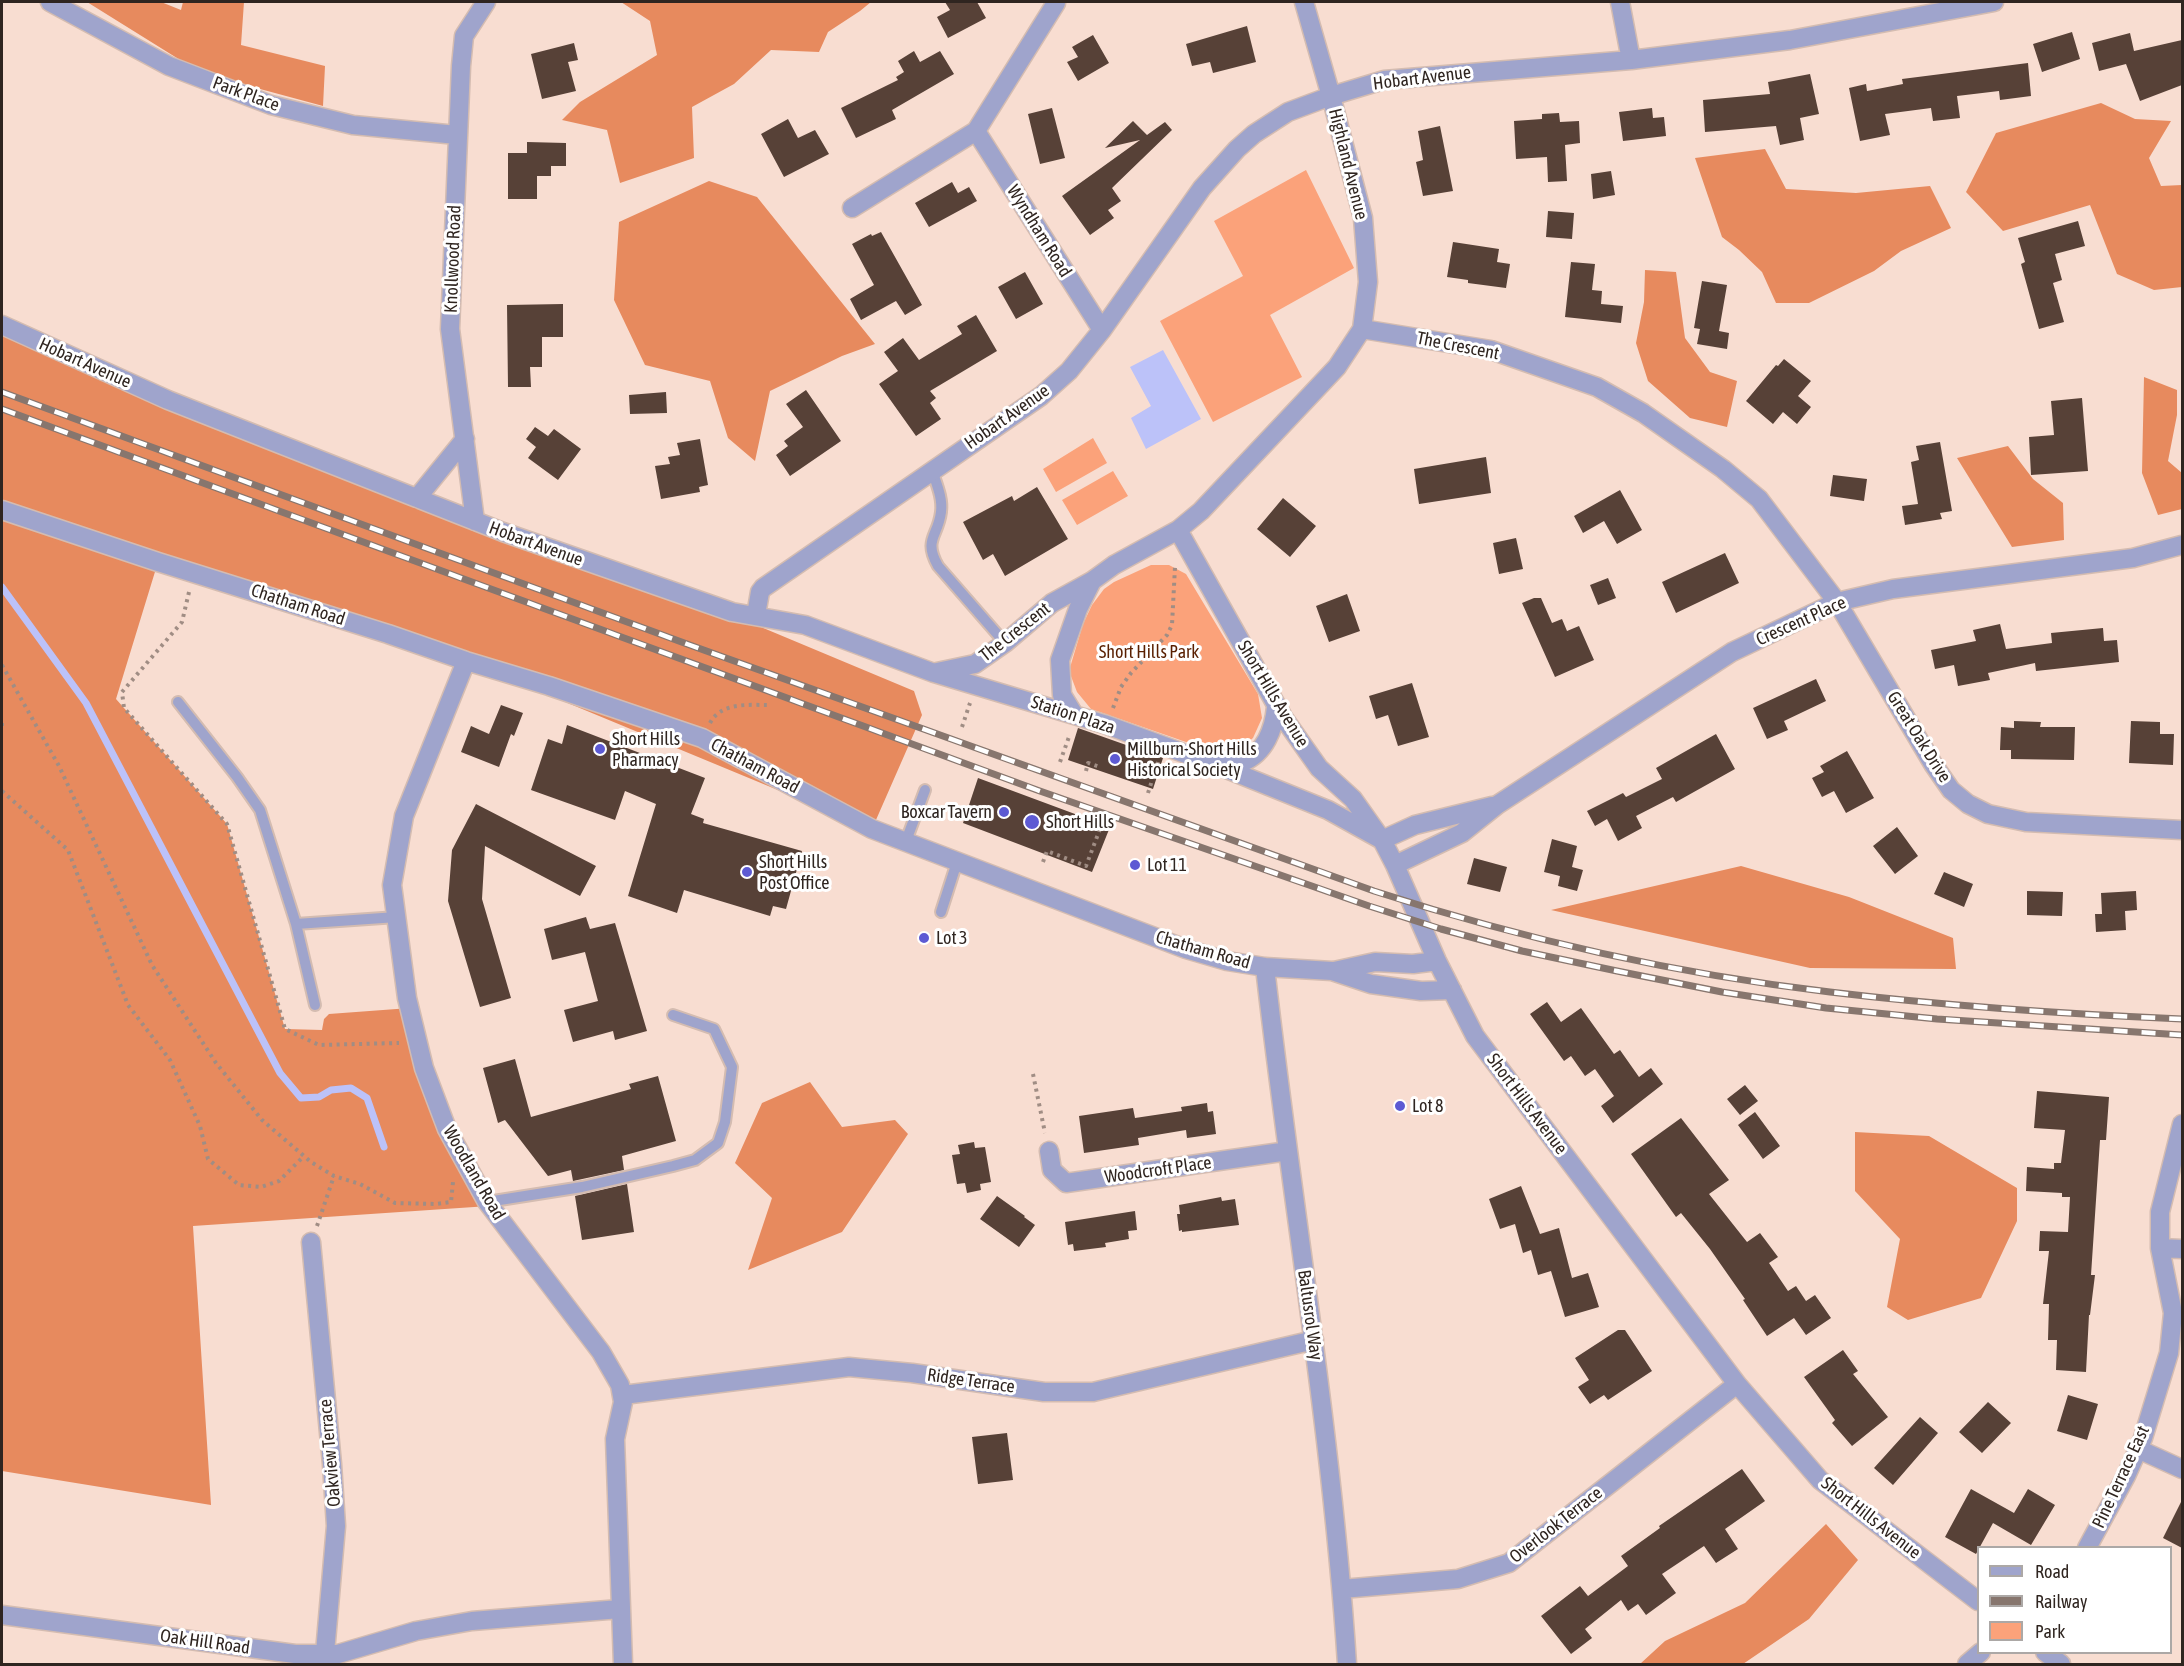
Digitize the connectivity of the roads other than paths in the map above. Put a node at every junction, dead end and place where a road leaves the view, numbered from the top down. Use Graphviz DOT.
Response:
graph roads {
  1 [pos="50,2"];
  2 [pos="486,2"];
  3 [pos="1304,2"];
  4 [pos="1620,2"];
  5 [pos="1994,2"];
  6 [pos="1056,3"];
  7 [pos="1631,60"];
  8 [pos="1331,96"];
  9 [pos="976,131"];
  10 [pos="457,135"];
  11 [pos="852,208"];
  12 [pos="2,325"];
  13 [pos="1362,329"];
  14 [pos="1102,330"];
  15 [pos="465,439"];
  16 [pos="932,470"];
  17 [pos="417,498"];
  18 [pos="2,510"];
  19 [pos="475,521"];
  20 [pos="1178,530"];
  21 [pos="2182,545"];
  22 [pos="1092,582"];
  23 [pos="1837,602"];
  24 [pos="756,615"];
  25 [pos="1005,643"];
  26 [pos="466,661"];
  27 [pos="934,673"];
  28 [pos="178,702"];
  29 [pos="1276,707"];
  30 [pos="1072,722"];
  31 [pos="1219,766"];
  32 [pos="925,790"];
  33 [pos="1497,805"];
  34 [pos="2182,830"];
  35 [pos="1382,840"];
  36 [pos="906,841"];
  37 [pos="957,862"];
  38 [pos="1395,865"];
  39 [pos="941,912"];
  40 [pos="397,917"];
  41 [pos="296,924"];
  42 [pos="1437,961"];
  43 [pos="1265,967"];
  44 [pos="1332,971"];
  45 [pos="1452,990"];
  46 [pos="315,1005"];
  47 [pos="673,1015"];
  48 [pos="2182,1124"];
  49 [pos="1288,1150"];
  50 [pos="1049,1151"];
  51 [pos="487,1202"];
  52 [pos="311,1242"];
  53 [pos="2160,1248"];
  54 [pos="2182,1249"];
  55 [pos="1314,1340"];
  56 [pos="1737,1384"];
  57 [pos="623,1395"];
  58 [pos="2138,1449"];
  59 [pos="2182,1469"];
  60 [pos="2087,1546"];
  61 [pos="1342,1589"];
  62 [pos="1977,1600"];
  63 [pos="620,1609"];
  64 [pos="2,1615"];
  65 [pos="1981,1654"];
  66 [pos="2046,1654"];
  67 [pos="324,1659"];
  68 [pos="622,1665"];
  69 [pos="1347,1665"];
  70 [pos="1967,1665"];
  71 [pos="2061,1665"];
  1 -- 10 [label="street, Park Place"];
  2 -- 10 [label="street, Knollwood Road"];
  3 -- 8 [label="street, Highland Avenue"];
  4 -- 7 [label="street"];
  5 -- 7 [label="street, Hobart Avenue"];
  6 -- 9 [label="street"];
  7 -- 8 [label="street, Hobart Avenue"];
  8 -- 13 [label="street, Highland Avenue"];
  8 -- 14 [label="street, Hobart Avenue"];
  9 -- 11 [label="street"];
  9 -- 14 [label="street, Wyndham Road"];
  10 -- 15 [label="street, Knollwood Road"];
  12 -- 17 [label="street, Hobart Avenue"];
  13 -- 20 [label="street, The Crescent"];
  13 -- 23 [label="street, The Crescent"];
  14 -- 16 [label="street, Hobart Avenue"];
  15 -- 17 [label="street"];
  15 -- 19 [label="street, Knollwood Road"];
  16 -- 24 [label="street, Hobart Avenue"];
  16 -- 25 [label="lane"];
  17 -- 19 [label="street, Hobart Avenue"];
  18 -- 26 [label="street, Chatham Road"];
  19 -- 24 [label="street, Hobart Avenue"];
  20 -- 22 [label="street, The Crescent"];
  20 -- 29 [label="street, Short Hills Avenue"];
  21 -- 23 [label="street, Crescent Place"];
  22 -- 25 [label="street, The Crescent"];
  22 -- 30 [label="street, The Crescent"];
  23 -- 33 [label="street, Crescent Place"];
  23 -- 34 [label="street, Great Oak Drive"];
  24 -- 27 [label="street, Station Plaza"];
  25 -- 27 [label="street, The Crescent"];
  26 -- 36 [label="street, Chatham Road"];
  26 -- 40 [label="street, Woodland Road"];
  27 -- 30 [label="street, Station Plaza"];
  28 -- 41 [label="lane"];
  29 -- 31 [label="street"];
  29 -- 35 [label="street, Short Hills Avenue"];
  30 -- 31 [label="street, Station Plaza"];
  31 -- 35 [label="street, Station Plaza"];
  32 -- 36 [label="lane"];
  33 -- 35 [label="street, Crescent Place"];
  33 -- 38 [label="street, Crescent Place"];
  35 -- 38 [label="street, Short Hills Avenue"];
  36 -- 37 [label="street, Chatham Road"];
  37 -- 39 [label="lane"];
  37 -- 43 [label="street, Chatham Road"];
  38 -- 42 [label="street, Short Hills Avenue"];
  40 -- 41 [label="lane"];
  40 -- 51 [label="street, Woodland Road"];
  41 -- 46 [label="lane"];
  42 -- 44 [label="street, Chatham Road"];
  42 -- 45 [label="street, Short Hills Avenue"];
  43 -- 44 [label="street, Chatham Road"];
  43 -- 49 [label="street, Baltusrol Way"];
  44 -- 45 [label="street, Chatham Road"];
  45 -- 56 [label="street, Short Hills Avenue"];
  47 -- 51 [label="lane"];
  48 -- 53 [label="street, Pine Terrace East"];
  49 -- 50 [label="street, Woodcroft Place"];
  49 -- 55 [label="street, Baltusrol Way"];
  51 -- 57 [label="street, Woodland Road"];
  52 -- 67 [label="street, Oakview Terrace"];
  53 -- 54 [label="street"];
  53 -- 58 [label="street, Pine Terrace East"];
  55 -- 57 [label="street, Ridge Terrace"];
  55 -- 61 [label="street, Baltusrol Way"];
  56 -- 61 [label="street, Overlook Terrace"];
  56 -- 62 [label="street, Short Hills Avenue"];
  57 -- 63 [label="street"];
  58 -- 59 [label="street"];
  58 -- 60 [label="street, Pine Terrace East"];
  61 -- 69 [label="street, Baltusrol Way"];
  63 -- 67 [label="street, Oak Hill Road"];
  63 -- 68 [label="street"];
  64 -- 67 [label="street, Oak Hill Road"];
  65 -- 70 [label="street"];
  66 -- 71 [label="street"];
}
